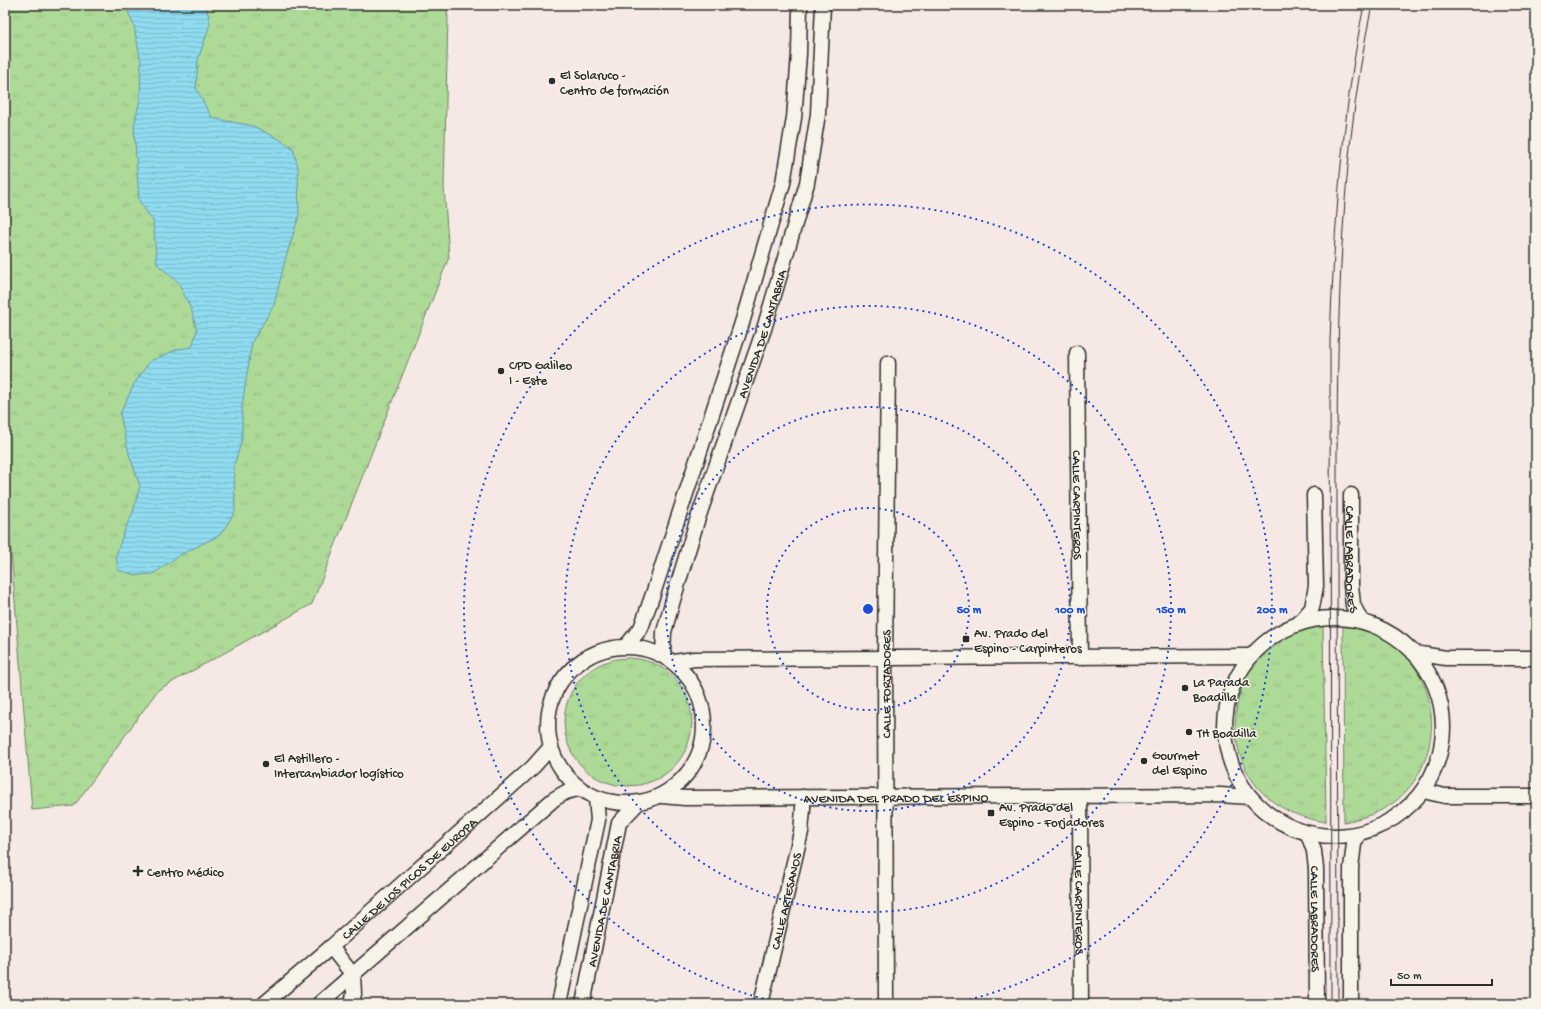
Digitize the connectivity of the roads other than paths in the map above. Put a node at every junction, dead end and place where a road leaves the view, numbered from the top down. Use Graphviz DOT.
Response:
graph roads {
  1 [pos="800,5"];
  2 [pos="823,5"];
  3 [pos="1077,353"];
  4 [pos="888,363"];
  5 [pos="1314,495"];
  6 [pos="1351,495"];
  7 [pos="1361,621"];
  8 [pos="1299,623"];
  9 [pos="626,646"];
  10 [pos="1414,653"];
  11 [pos="1250,656"];
  12 [pos="885,658"];
  13 [pos="1080,658"];
  14 [pos="1536,658"];
  15 [pos="669,659"];
  16 [pos="550,748"];
  17 [pos="578,789"];
  18 [pos="1423,792"];
  19 [pos="662,796"];
  20 [pos="1080,796"];
  21 [pos="1536,796"];
  22 [pos="803,797"];
  23 [pos="885,797"];
  24 [pos="1249,797"];
  25 [pos="596,799"];
  26 [pos="637,804"];
  27 [pos="1308,834"];
  28 [pos="1358,835"];
  29 [pos="332,947"];
  30 [pos="353,975"];
  31 [pos="264,1004"];
  32 [pos="319,1004"];
  33 [pos="352,1004"];
  34 [pos="560,1004"];
  35 [pos="583,1004"];
  36 [pos="760,1004"];
  37 [pos="886,1004"];
  38 [pos="1080,1004"];
  39 [pos="1317,1004"];
  40 [pos="1351,1004"];
  1 -- 9 [label="street, AVENIDA DE CANTABRIA"];
  2 -- 15 [label="street, AVENIDA DE CANTABRIA"];
  3 -- 13 [label="street, CALLE CARPINTEROS"];
  4 -- 12 [label="street, CALLE FORJADORES"];
  5 -- 8 [label="street"];
  6 -- 7 [label="street, CALLE LABRADORES"];
  7 -- 8 [label="street"];
  7 -- 10 [label="street"];
  8 -- 11 [label="street"];
  9 -- 15 [label="street"];
  9 -- 16 [label="street"];
  10 -- 14 [label="street"];
  10 -- 18 [label="street"];
  11 -- 13 [label="street"];
  11 -- 24 [label="street"];
  12 -- 13 [label="street"];
  12 -- 15 [label="street"];
  12 -- 23 [label="street, CALLE FORJADORES"];
  15 -- 19 [label="street"];
  16 -- 17 [label="street"];
  16 -- 29 [label="street, CALLE DE LOS PICOS DE EUROPA"];
  17 -- 25 [label="street"];
  17 -- 30 [label="street"];
  18 -- 21 [label="street"];
  18 -- 28 [label="street"];
  19 -- 22 [label="street, AVENIDA DEL PRADO DEL ESPINO"];
  19 -- 26 [label="street"];
  20 -- 23 [label="street, AVENIDA DEL PRADO DEL ESPINO"];
  20 -- 24 [label="street, AVENIDA DEL PRADO DEL ESPINO"];
  20 -- 38 [label="street, CALLE CARPINTEROS"];
  22 -- 23 [label="street, AVENIDA DEL PRADO DEL ESPINO"];
  22 -- 36 [label="street, CALLE ARTESANOS"];
  23 -- 37 [label="street, CALLE FORJADORES"];
  24 -- 27 [label="street"];
  25 -- 26 [label="street"];
  25 -- 34 [label="street, AVENIDA DE CANTABRIA"];
  26 -- 35 [label="street, AVENIDA DE CANTABRIA"];
  27 -- 28 [label="street"];
  27 -- 39 [label="street, CALLE LABRADORES"];
  28 -- 40 [label="street"];
  29 -- 30 [label="street"];
  29 -- 31 [label="street, CALLE DE LOS PICOS DE EUROPA"];
  30 -- 32 [label="street"];
  30 -- 33 [label="street"];
}
